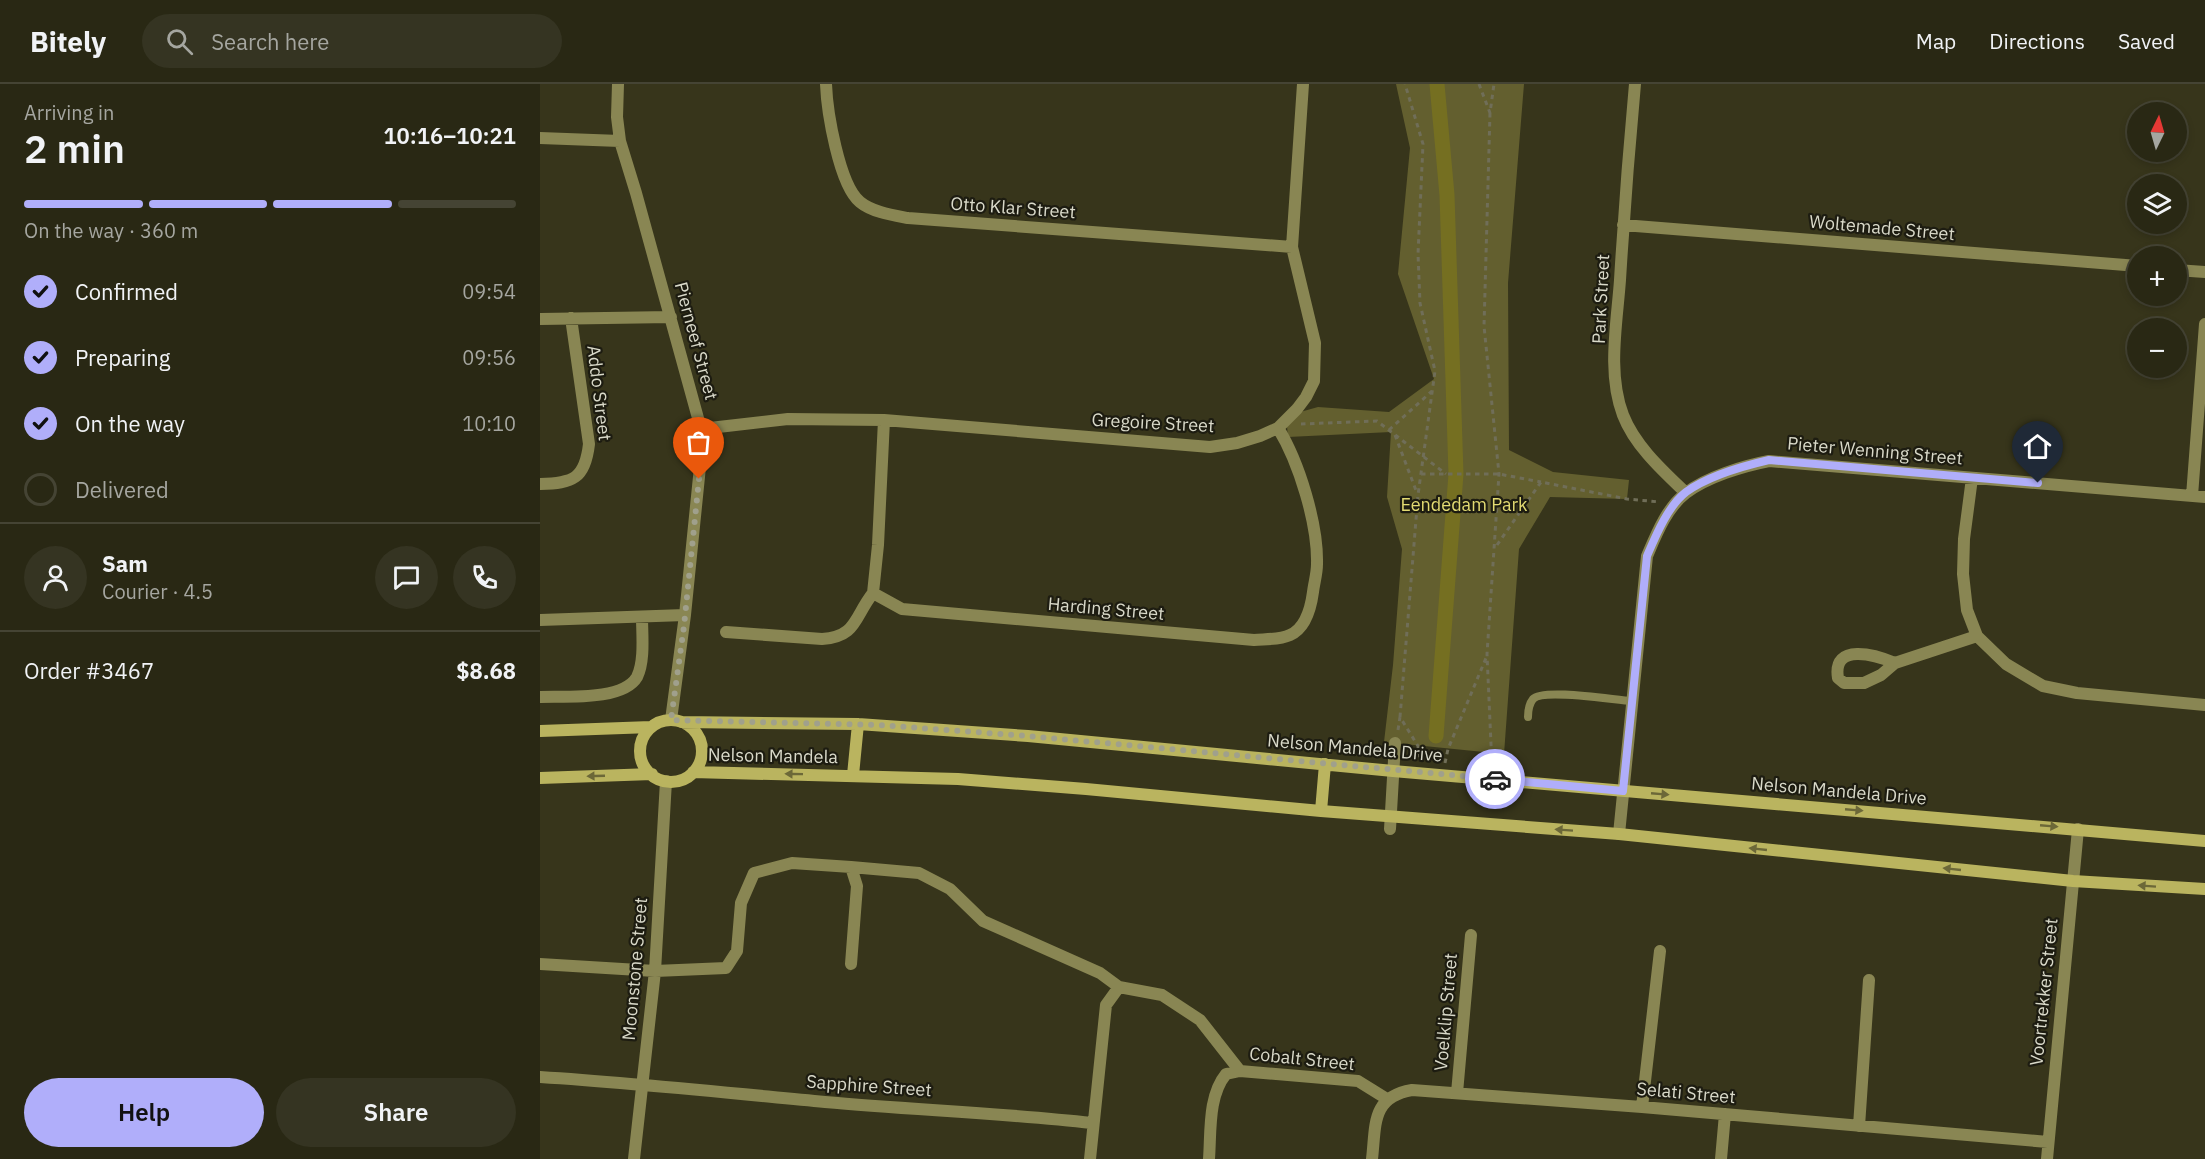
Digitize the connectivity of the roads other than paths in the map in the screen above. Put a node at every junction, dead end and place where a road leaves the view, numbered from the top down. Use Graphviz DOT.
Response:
graph roads {
  1 [pos="618,84"];
  2 [pos="826,84"];
  3 [pos="1303,84"];
  4 [pos="1635,84"];
  5 [pos="540,138"];
  6 [pos="620,141"];
  7 [pos="1623,225"];
  8 [pos="1292,247"];
  9 [pos="2127,265"];
  10 [pos="2187,271"];
  11 [pos="2205,272"];
  12 [pos="670,317"];
  13 [pos="571,318"];
  14 [pos="540,319"];
  15 [pos="2205,324"];
  16 [pos="884,420"];
  17 [pos="1278,428"];
  18 [pos="701,429"];
  19 [pos="1972,478"];
  20 [pos="540,484"];
  21 [pos="1686,493"];
  22 [pos="2192,496"];
  23 [pos="2205,497"];
  24 [pos="873,593"];
  25 [pos="685,615"];
  26 [pos="642,617"];
  27 [pos="540,620"];
  28 [pos="726,632"];
  29 [pos="1977,636"];
  30 [pos="1895,663"];
  31 [pos="540,697"];
  32 [pos="1632,701"];
  33 [pos="2205,705"];
  34 [pos="1528,717"];
  35 [pos="676,721"];
  36 [pos="858,724"];
  37 [pos="651,728"];
  38 [pos="540,731"];
  39 [pos="1395,743"];
  40 [pos="1325,764"];
  41 [pos="1393,771"];
  42 [pos="693,772"];
  43 [pos="652,774"];
  44 [pos="853,775"];
  45 [pos="540,778"];
  46 [pos="666,781"];
  47 [pos="1623,791"];
  48 [pos="1321,811"];
  49 [pos="1390,823"];
  50 [pos="2078,828"];
  51 [pos="1619,834"];
  52 [pos="2205,841"];
  53 [pos="851,867"];
  54 [pos="2073,881"];
  55 [pos="2205,889"];
  56 [pos="1471,935"];
  57 [pos="1660,951"];
  58 [pos="540,964"];
  59 [pos="851,964"];
  60 [pos="655,971"];
  61 [pos="1869,980"];
  62 [pos="1119,987"];
  63 [pos="1240,1071"];
  64 [pos="540,1077"];
  65 [pos="642,1083"];
  66 [pos="1457,1093"];
  67 [pos="1387,1099"];
  68 [pos="1642,1107"];
  69 [pos="1725,1114"];
  70 [pos="1092,1123"];
  71 [pos="1859,1126"];
  72 [pos="2048,1142"];
  73 [pos="634,1159"];
  74 [pos="1090,1159"];
  75 [pos="1209,1159"];
  76 [pos="1372,1159"];
  77 [pos="1721,1159"];
  78 [pos="2047,1159"];
  1 -- 6 [label="street, Pierneef Street"];
  2 -- 8 [label="street, Otto Klar Street"];
  3 -- 8 [label="street, Gregoire Street"];
  4 -- 7 [label="street, Park Street"];
  5 -- 6 [label="street"];
  6 -- 12 [label="street, Pierneef Street"];
  7 -- 9 [label="street, Woltemade Street"];
  7 -- 21 [label="street, Park Street"];
  8 -- 17 [label="street, Gregoire Street"];
  10 -- 11 [label="street"];
  12 -- 13 [label="street"];
  12 -- 18 [label="street, Pierneef Street"];
  13 -- 14 [label="street"];
  13 -- 20 [label="street, Addo Street"];
  15 -- 22 [label="street"];
  16 -- 17 [label="street, Gregoire Street"];
  16 -- 18 [label="street, Gregoire Street"];
  16 -- 24 [label="street"];
  17 -- 24 [label="street, Harding Street"];
  18 -- 25 [label="street, Pierneef Street"];
  19 -- 21 [label="street, Pieter Wenning Street"];
  19 -- 22 [label="street, Pieter Wenning Street"];
  19 -- 29 [label="street"];
  21 -- 32 [label="street, Pieter Wenning Street"];
  22 -- 23 [label="street, Pieter Wenning Street"];
  24 -- 28 [label="street"];
  25 -- 26 [label="street"];
  25 -- 35 [label="street, Pierneef Street"];
  26 -- 27 [label="street"];
  26 -- 31 [label="street"];
  29 -- 30 [label="street"];
  29 -- 33 [label="street"];
  32 -- 34 [label="lane"];
  32 -- 47 [label="street, Pieter Wenning Street"];
  35 -- 36 [label="street, Nelson Mandela Drive"];
  35 -- 37 [label="street"];
  35 -- 42 [label="street"];
  36 -- 40 [label="street, Nelson Mandela Drive"];
  36 -- 44 [label="street"];
  37 -- 38 [label="street"];
  37 -- 43 [label="street"];
  39 -- 41 [label="street"];
  40 -- 41 [label="street, Nelson Mandela Drive"];
  40 -- 48 [label="street"];
  41 -- 47 [label="street, Nelson Mandela Drive"];
  41 -- 49 [label="street"];
  44 -- 42 [label="street, Nelson Mandela, one-way"];
  42 -- 46 [label="street"];
  43 -- 45 [label="street, one-way"];
  43 -- 46 [label="street"];
  44 -- 48 [label="street"];
  46 -- 60 [label="street, Moonstone Street"];
  47 -- 50 [label="street, Nelson Mandela Drive, one-way"];
  47 -- 51 [label="street, Pieter Wenning Street"];
  48 -- 49 [label="street"];
  51 -- 49 [label="street, one-way"];
  50 -- 52 [label="street, Nelson Mandela Drive"];
  50 -- 54 [label="street, Voortrekker Street"];
  54 -- 51 [label="street, one-way"];
  53 -- 59 [label="street"];
  53 -- 60 [label="street"];
  53 -- 62 [label="street"];
  55 -- 54 [label="street, one-way"];
  54 -- 72 [label="street, Voortrekker Street"];
  56 -- 66 [label="street, Voelklip Street"];
  57 -- 68 [label="street"];
  58 -- 60 [label="street"];
  60 -- 65 [label="street, Moonstone Street"];
  61 -- 71 [label="street"];
  62 -- 63 [label="street"];
  62 -- 70 [label="street"];
  63 -- 67 [label="street, Cobalt Street"];
  63 -- 75 [label="street, Cobalt Street"];
  64 -- 65 [label="street, Sapphire Street"];
  65 -- 70 [label="street, Sapphire Street"];
  65 -- 73 [label="street, Moonstone Street"];
  66 -- 67 [label="street, Selati Street"];
  66 -- 68 [label="street, Selati Street"];
  67 -- 76 [label="street"];
  68 -- 69 [label="street, Selati Street"];
  69 -- 71 [label="street, Selati Street"];
  69 -- 77 [label="street"];
  70 -- 74 [label="street"];
  71 -- 72 [label="street, Selati Street"];
  72 -- 78 [label="street, Voortrekker Street"];
}
